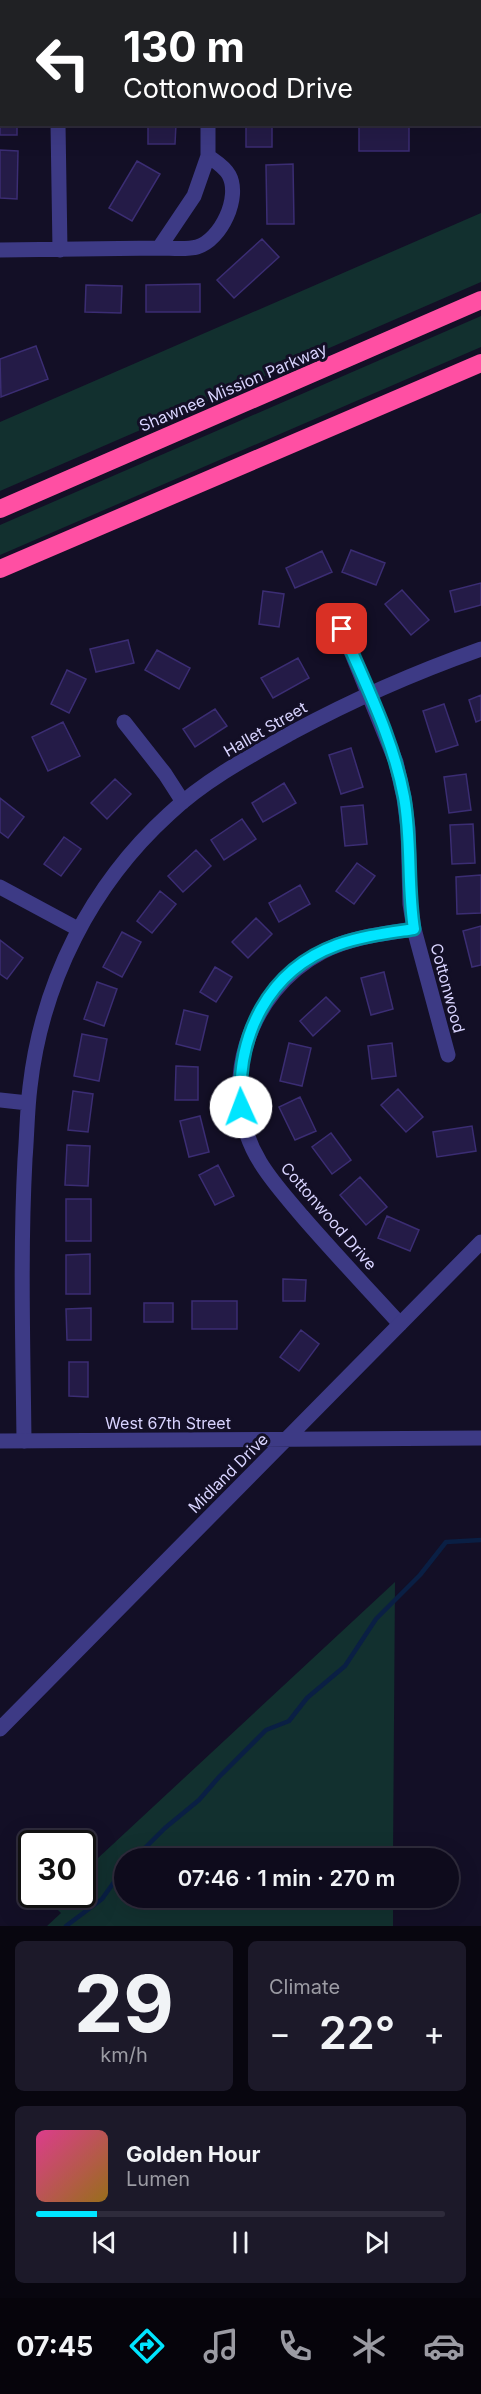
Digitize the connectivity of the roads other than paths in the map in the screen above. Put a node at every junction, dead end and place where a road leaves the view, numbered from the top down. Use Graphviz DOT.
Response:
graph roads {
  1 [pos="58,126"];
  2 [pos="208,126"];
  3 [pos="208,156"];
  4 [pos="159,248"];
  5 [pos="0,250"];
  6 [pos="60,250"];
  7 [pos="481,300"];
  8 [pos="481,363"];
  9 [pos="0,509"];
  10 [pos="0,569"];
  11 [pos="342,629"];
  12 [pos="481,649"];
  13 [pos="369,694"];
  14 [pos="123,722"];
  15 [pos="183,802"];
  16 [pos="0,887"];
  17 [pos="78,929"];
  18 [pos="414,929"];
  19 [pos="448,1055"];
  20 [pos="0,1100"];
  21 [pos="28,1103"];
  22 [pos="481,1242"];
  23 [pos="400,1324"];
  24 [pos="481,1438"];
  25 [pos="287,1440"];
  26 [pos="0,1441"];
  27 [pos="24,1441"];
  28 [pos="0,1729"];
  1 -- 6 [label="street"];
  2 -- 3 [label="street"];
  3 -- 4 [label="street"];
  3 -- 4 [label="street"];
  4 -- 6 [label="street"];
  5 -- 6 [label="street"];
  7 -- 9 [label="highway, Shawnee Mission Parkway"];
  8 -- 10 [label="highway"];
  11 -- 13 [label="street"];
  12 -- 13 [label="street, Hallet Street"];
  13 -- 15 [label="street, Hallet Street"];
  13 -- 18 [label="street"];
  14 -- 15 [label="street"];
  15 -- 17 [label="street, Hallet Street"];
  16 -- 17 [label="street"];
  17 -- 21 [label="street, Hallet Street"];
  18 -- 19 [label="street, Cottonwood"];
  18 -- 23 [label="street, Cottonwood Drive"];
  20 -- 21 [label="street"];
  21 -- 27 [label="street, Hallet Street"];
  22 -- 23 [label="street, Midland Drive"];
  23 -- 25 [label="street, Midland Drive"];
  24 -- 25 [label="street, West 67th Street"];
  25 -- 27 [label="street, West 67th Street"];
  25 -- 28 [label="street, Midland Drive"];
  26 -- 27 [label="street, West 67th Street"];
}
